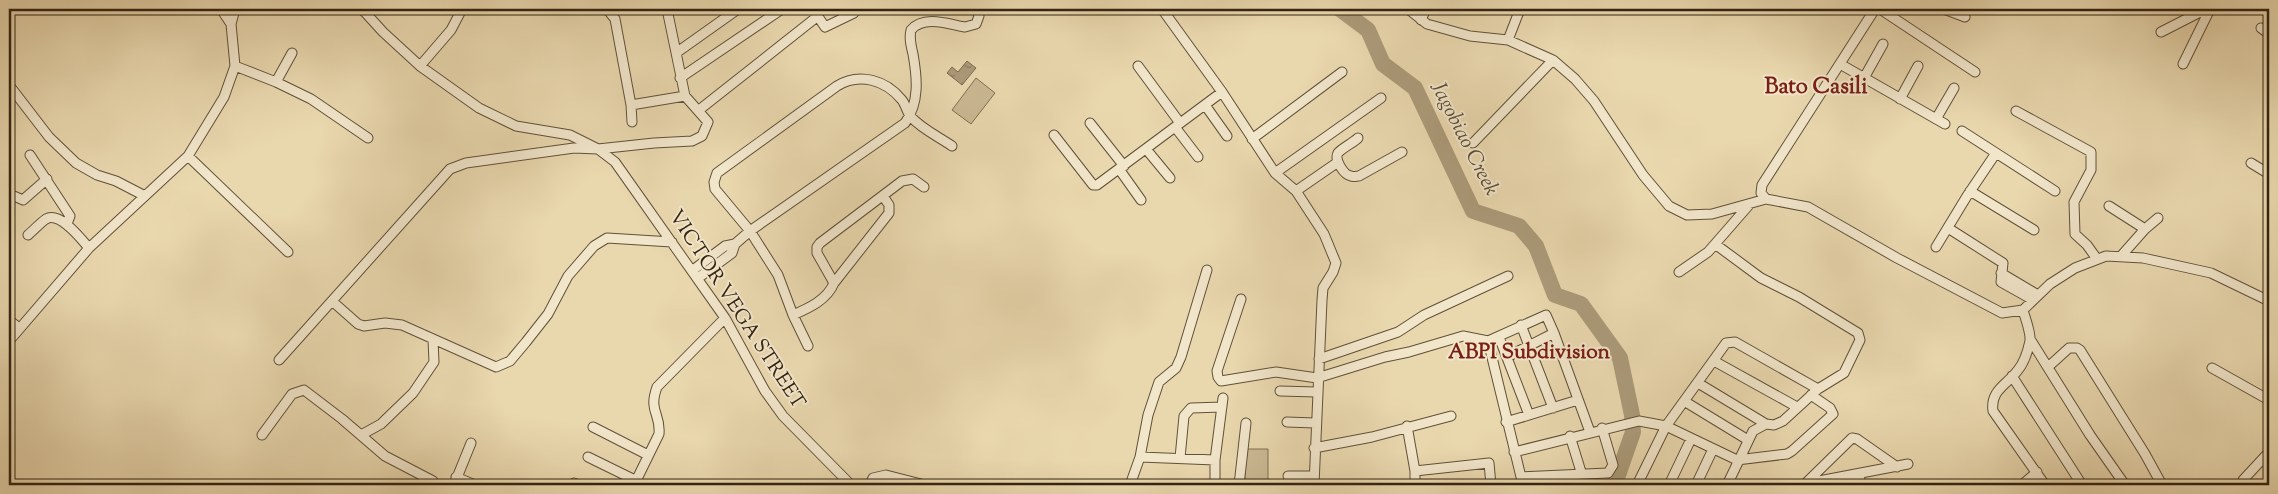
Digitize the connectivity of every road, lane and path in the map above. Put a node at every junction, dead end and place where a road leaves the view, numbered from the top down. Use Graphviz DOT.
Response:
graph roads {
  1 [pos="221,9"];
  2 [pos="235,9"];
  3 [pos="362,9"];
  4 [pos="462,9"];
  5 [pos="608,9"];
  6 [pos="676,9"];
  7 [pos="738,9"];
  8 [pos="782,9"];
  9 [pos="855,9"];
  10 [pos="976,9"];
  11 [pos="1162,9"];
  12 [pos="1408,9"];
  13 [pos="1426,9"];
  14 [pos="1520,9"];
  15 [pos="1875,9"];
  16 [pos="1880,9"];
  17 [pos="1944,9"];
  18 [pos="2208,9"];
  19 [pos="666,12"];
  20 [pos="816,12"];
  21 [pos="1965,17"];
  22 [pos="1421,20"];
  23 [pos="231,24"];
  24 [pos="2261,28"];
  25 [pos="2161,32"];
  26 [pos="2269,34"];
  27 [pos="1508,40"];
  28 [pos="1883,44"];
  29 [pos="676,52"];
  30 [pos="292,53"];
  31 [pos="1553,60"];
  32 [pos="1840,64"];
  33 [pos="2183,64"];
  34 [pos="235,66"];
  35 [pos="420,66"];
  36 [pos="1138,66"];
  37 [pos="1918,66"];
  38 [pos="1342,72"];
  39 [pos="1976,72"];
  40 [pos="680,78"];
  41 [pos="1864,78"];
  42 [pos="276,82"];
  43 [pos="9,85"];
  44 [pos="1954,88"];
  45 [pos="1222,92"];
  46 [pos="685,96"];
  47 [pos="1381,98"];
  48 [pos="1900,99"];
  49 [pos="631,105"];
  50 [pos="1205,105"];
  51 [pos="699,110"];
  52 [pos="2016,111"];
  53 [pos="910,116"];
  54 [pos="1936,119"];
  55 [pos="632,122"];
  56 [pos="1090,123"];
  57 [pos="1945,124"];
  58 [pos="1178,125"];
  59 [pos="1962,131"];
  60 [pos="1054,135"];
  61 [pos="1227,136"];
  62 [pos="368,138"];
  63 [pos="1358,138"];
  64 [pos="1252,140"];
  65 [pos="1473,143"];
  66 [pos="952,146"];
  67 [pos="598,149"];
  68 [pos="1146,149"];
  69 [pos="1402,152"];
  70 [pos="1996,153"];
  71 [pos="30,155"];
  72 [pos="188,156"];
  73 [pos="1198,157"];
  74 [pos="1338,162"];
  75 [pos="2251,163"];
  76 [pos="1122,168"];
  77 [pos="1275,173"];
  78 [pos="2269,174"];
  79 [pos="1170,178"];
  80 [pos="47,179"];
  81 [pos="924,187"];
  82 [pos="1296,191"];
  83 [pos="1970,191"];
  84 [pos="2054,191"];
  85 [pos="9,196"];
  86 [pos="145,196"];
  87 [pos="883,196"];
  88 [pos="1766,199"];
  89 [pos="1141,200"];
  90 [pos="1749,205"];
  91 [pos="2109,206"];
  92 [pos="2158,218"];
  93 [pos="67,224"];
  94 [pos="1948,228"];
  95 [pos="2145,229"];
  96 [pos="2034,230"];
  97 [pos="750,231"];
  98 [pos="28,235"];
  99 [pos="672,242"];
  100 [pos="1714,244"];
  101 [pos="1936,247"];
  102 [pos="89,248"];
  103 [pos="288,252"];
  104 [pos="2122,255"];
  105 [pos="2097,259"];
  106 [pos="1207,270"];
  107 [pos="1679,272"];
  108 [pos="696,274"];
  109 [pos="1508,276"];
  110 [pos="834,283"];
  111 [pos="2036,298"];
  112 [pos="1241,299"];
  113 [pos="2269,300"];
  114 [pos="332,301"];
  115 [pos="2023,310"];
  116 [pos="793,315"];
  117 [pos="726,318"];
  118 [pos="9,320"];
  119 [pos="1521,326"];
  120 [pos="18,328"];
  121 [pos="1554,332"];
  122 [pos="1499,337"];
  123 [pos="2030,339"];
  124 [pos="433,340"];
  125 [pos="9,341"];
  126 [pos="1488,341"];
  127 [pos="1529,345"];
  128 [pos="808,346"];
  129 [pos="1507,357"];
  130 [pos="1319,359"];
  131 [pos="279,360"];
  132 [pos="1714,361"];
  133 [pos="2048,367"];
  134 [pos="2212,368"];
  135 [pos="2012,376"];
  136 [pos="1317,378"];
  137 [pos="1698,383"];
  138 [pos="1280,391"];
  139 [pos="1316,392"];
  140 [pos="1814,392"];
  141 [pos="1578,400"];
  142 [pos="2269,400"];
  143 [pos="1684,401"];
  144 [pos="1552,408"];
  145 [pos="1797,408"];
  146 [pos="1529,415"];
  147 [pos="1451,416"];
  148 [pos="1287,422"];
  149 [pos="1506,422"];
  150 [pos="1246,423"];
  151 [pos="1315,423"];
  152 [pos="1766,424"];
  153 [pos="1407,426"];
  154 [pos="1666,426"];
  155 [pos="593,427"];
  156 [pos="1602,428"];
  157 [pos="1590,432"];
  158 [pos="262,435"];
  159 [pos="361,435"];
  160 [pos="1570,436"];
  161 [pos="1690,438"];
  162 [pos="1748,440"];
  163 [pos="471,443"];
  164 [pos="1314,448"];
  165 [pos="1712,449"];
  166 [pos="1514,452"];
  167 [pos="2269,452"];
  168 [pos="648,455"];
  169 [pos="1140,456"];
  170 [pos="588,457"];
  171 [pos="1180,458"];
  172 [pos="1215,460"];
  173 [pos="1737,460"];
  174 [pos="1908,464"];
  175 [pos="1897,467"];
  176 [pos="1415,471"];
  177 [pos="2037,472"];
  178 [pos="1859,474"];
  179 [pos="1582,475"];
  180 [pos="1288,476"];
  181 [pos="2243,480"];
  182 [pos="455,481"];
  183 [pos="1314,481"];
  184 [pos="635,483"];
  185 [pos="1731,484"];
  186 [pos="1802,484"];
  187 [pos="436,485"];
  188 [pos="475,485"];
  189 [pos="852,485"];
  190 [pos="870,485"];
  191 [pos="925,485"];
  192 [pos="1130,485"];
  193 [pos="1214,485"];
  194 [pos="1239,485"];
  195 [pos="1415,485"];
  196 [pos="1491,485"];
  197 [pos="1636,485"];
  198 [pos="1669,485"];
  199 [pos="1696,485"];
  200 [pos="1861,485"];
  201 [pos="2022,485"];
  202 [pos="2045,485"];
  203 [pos="2082,485"];
  204 [pos="2126,485"];
  205 [pos="2162,485"];
  1 -- 23 [label="street"];
  2 -- 23 [label="street"];
  3 -- 35 [label="street, VICTOR VEGA STREET"];
  4 -- 35 [label="street"];
  5 -- 49 [label="street"];
  6 -- 19 [label="street"];
  7 -- 29 [label="street"];
  8 -- 40 [label="street"];
  9 -- 20 [label="street"];
  10 -- 53 [label="street"];
  11 -- 45 [label="street"];
  12 -- 22 [label="street"];
  13 -- 22 [label="street"];
  14 -- 27 [label="street"];
  15 -- 32 [label="street"];
  16 -- 39 [label="street"];
  17 -- 21 [label="street"];
  18 -- 25 [label="street"];
  18 -- 33 [label="street"];
  19 -- 29 [label="street"];
  20 -- 51 [label="street"];
  22 -- 27 [label="street"];
  23 -- 34 [label="street"];
  24 -- 26 [label="street"];
  27 -- 31 [label="street"];
  28 -- 41 [label="street"];
  29 -- 40 [label="street"];
  30 -- 42 [label="street"];
  31 -- 65 [label="street"];
  31 -- 90 [label="street"];
  32 -- 41 [label="street"];
  32 -- 88 [label="street"];
  34 -- 42 [label="street"];
  34 -- 72 [label="street"];
  35 -- 67 [label="street, VICTOR VEGA STREET"];
  36 -- 58 [label="street"];
  37 -- 48 [label="street"];
  38 -- 64 [label="street"];
  40 -- 46 [label="street"];
  41 -- 48 [label="street"];
  42 -- 62 [label="street"];
  43 -- 86 [label="street"];
  44 -- 54 [label="street"];
  45 -- 50 [label="street"];
  45 -- 64 [label="street"];
  46 -- 49 [label="street"];
  46 -- 51 [label="street"];
  47 -- 77 [label="street"];
  48 -- 54 [label="street"];
  49 -- 55 [label="street"];
  50 -- 58 [label="street"];
  50 -- 61 [label="street"];
  51 -- 67 [label="street"];
  52 -- 105 [label="street"];
  53 -- 66 [label="street"];
  53 -- 97 [label="street"];
  53 -- 97 [label="street"];
  54 -- 57 [label="street"];
  56 -- 76 [label="street"];
  58 -- 68 [label="street"];
  58 -- 73 [label="street"];
  59 -- 70 [label="street"];
  60 -- 76 [label="street"];
  63 -- 74 [label="street"];
  64 -- 77 [label="street"];
  67 -- 99 [label="street, VICTOR VEGA STREET"];
  67 -- 114 [label="street"];
  68 -- 76 [label="street"];
  68 -- 79 [label="street"];
  69 -- 74 [label="street"];
  70 -- 83 [label="street"];
  70 -- 84 [label="street"];
  71 -- 80 [label="street"];
  72 -- 86 [label="street"];
  72 -- 103 [label="street"];
  74 -- 82 [label="street"];
  75 -- 78 [label="street"];
  76 -- 89 [label="street"];
  77 -- 82 [label="street"];
  80 -- 85 [label="street"];
  80 -- 93 [label="street"];
  81 -- 87 [label="street"];
  82 -- 130 [label="street"];
  83 -- 94 [label="street"];
  83 -- 96 [label="street"];
  86 -- 102 [label="street"];
  87 -- 110 [label="street"];
  87 -- 110 [label="street"];
  88 -- 90 [label="street"];
  88 -- 115 [label="street"];
  90 -- 100 [label="street"];
  91 -- 95 [label="street"];
  92 -- 95 [label="street"];
  93 -- 98 [label="street"];
  93 -- 102 [label="street"];
  94 -- 101 [label="street"];
  94 -- 111 [label="street"];
  95 -- 104 [label="street"];
  97 -- 108 [label="street"];
  97 -- 116 [label="street"];
  99 -- 108 [label="street, VICTOR VEGA STREET"];
  99 -- 124 [label="street"];
  100 -- 107 [label="street"];
  100 -- 140 [label="street"];
  102 -- 120 [label="street"];
  104 -- 105 [label="street"];
  104 -- 113 [label="street"];
  105 -- 111 [label="street"];
  106 -- 169 [label="street"];
  108 -- 117 [label="street, VICTOR VEGA STREET"];
  109 -- 130 [label="street"];
  110 -- 116 [label="street"];
  111 -- 115 [label="street"];
  112 -- 136 [label="street"];
  114 -- 124 [label="street"];
  114 -- 131 [label="street"];
  115 -- 123 [label="street"];
  116 -- 128 [label="street"];
  117 -- 168 [label="street"];
  117 -- 189 [label="street, VICTOR VEGA STREET"];
  118 -- 120 [label="street"];
  119 -- 121 [label="street"];
  119 -- 122 [label="street"];
  119 -- 127 [label="street"];
  120 -- 125 [label="street"];
  121 -- 127 [label="street"];
  121 -- 141 [label="street"];
  122 -- 126 [label="street"];
  122 -- 129 [label="street"];
  123 -- 133 [label="street"];
  123 -- 135 [label="street"];
  124 -- 159 [label="street"];
  126 -- 136 [label="street"];
  126 -- 149 [label="street"];
  127 -- 129 [label="street"];
  127 -- 144 [label="street"];
  129 -- 146 [label="street"];
  130 -- 136 [label="street"];
  132 -- 137 [label="street"];
  132 -- 140 [label="street"];
  132 -- 145 [label="street"];
  133 -- 204 [label="street"];
  133 -- 205 [label="street"];
  134 -- 142 [label="street"];
  135 -- 177 [label="street"];
  135 -- 203 [label="street"];
  136 -- 139 [label="street"];
  137 -- 143 [label="street"];
  137 -- 152 [label="street"];
  138 -- 139 [label="street"];
  139 -- 151 [label="street"];
  140 -- 145 [label="street"];
  140 -- 173 [label="street"];
  141 -- 144 [label="street"];
  141 -- 157 [label="street"];
  143 -- 154 [label="street"];
  143 -- 162 [label="street"];
  144 -- 146 [label="street"];
  145 -- 152 [label="street"];
  146 -- 149 [label="street"];
  147 -- 153 [label="street"];
  148 -- 151 [label="street"];
  149 -- 166 [label="street"];
  150 -- 194 [label="street"];
  151 -- 164 [label="street"];
  152 -- 162 [label="street"];
  153 -- 164 [label="street"];
  153 -- 176 [label="street"];
  154 -- 156 [label="street"];
  154 -- 161 [label="street"];
  154 -- 197 [label="street"];
  155 -- 168 [label="street"];
  156 -- 157 [label="street"];
  156 -- 179 [label="street"];
  157 -- 160 [label="street"];
  158 -- 159 [label="street"];
  159 -- 187 [label="street"];
  160 -- 166 [label="street"];
  160 -- 179 [label="street"];
  161 -- 165 [label="street"];
  161 -- 198 [label="street"];
  162 -- 173 [label="street"];
  163 -- 182 [label="street"];
  164 -- 183 [label="street"];
  165 -- 173 [label="street"];
  165 -- 199 [label="street"];
  166 -- 179 [label="street"];
  167 -- 181 [label="street"];
  168 -- 184 [label="street"];
  169 -- 171 [label="street"];
  169 -- 192 [label="street"];
  170 -- 184 [label="street"];
  171 -- 172 [label="street"];
  171 -- 172 [label="street"];
  172 -- 193 [label="street"];
  173 -- 185 [label="street"];
  174 -- 175 [label="street"];
  175 -- 178 [label="street"];
  175 -- 186 [label="street"];
  176 -- 195 [label="street"];
  176 -- 196 [label="street"];
  177 -- 201 [label="street"];
  177 -- 202 [label="street"];
  178 -- 186 [label="street"];
  178 -- 200 [label="street"];
  180 -- 183 [label="street"];
  182 -- 188 [label="street"];
  190 -- 191 [label="street"];
}
